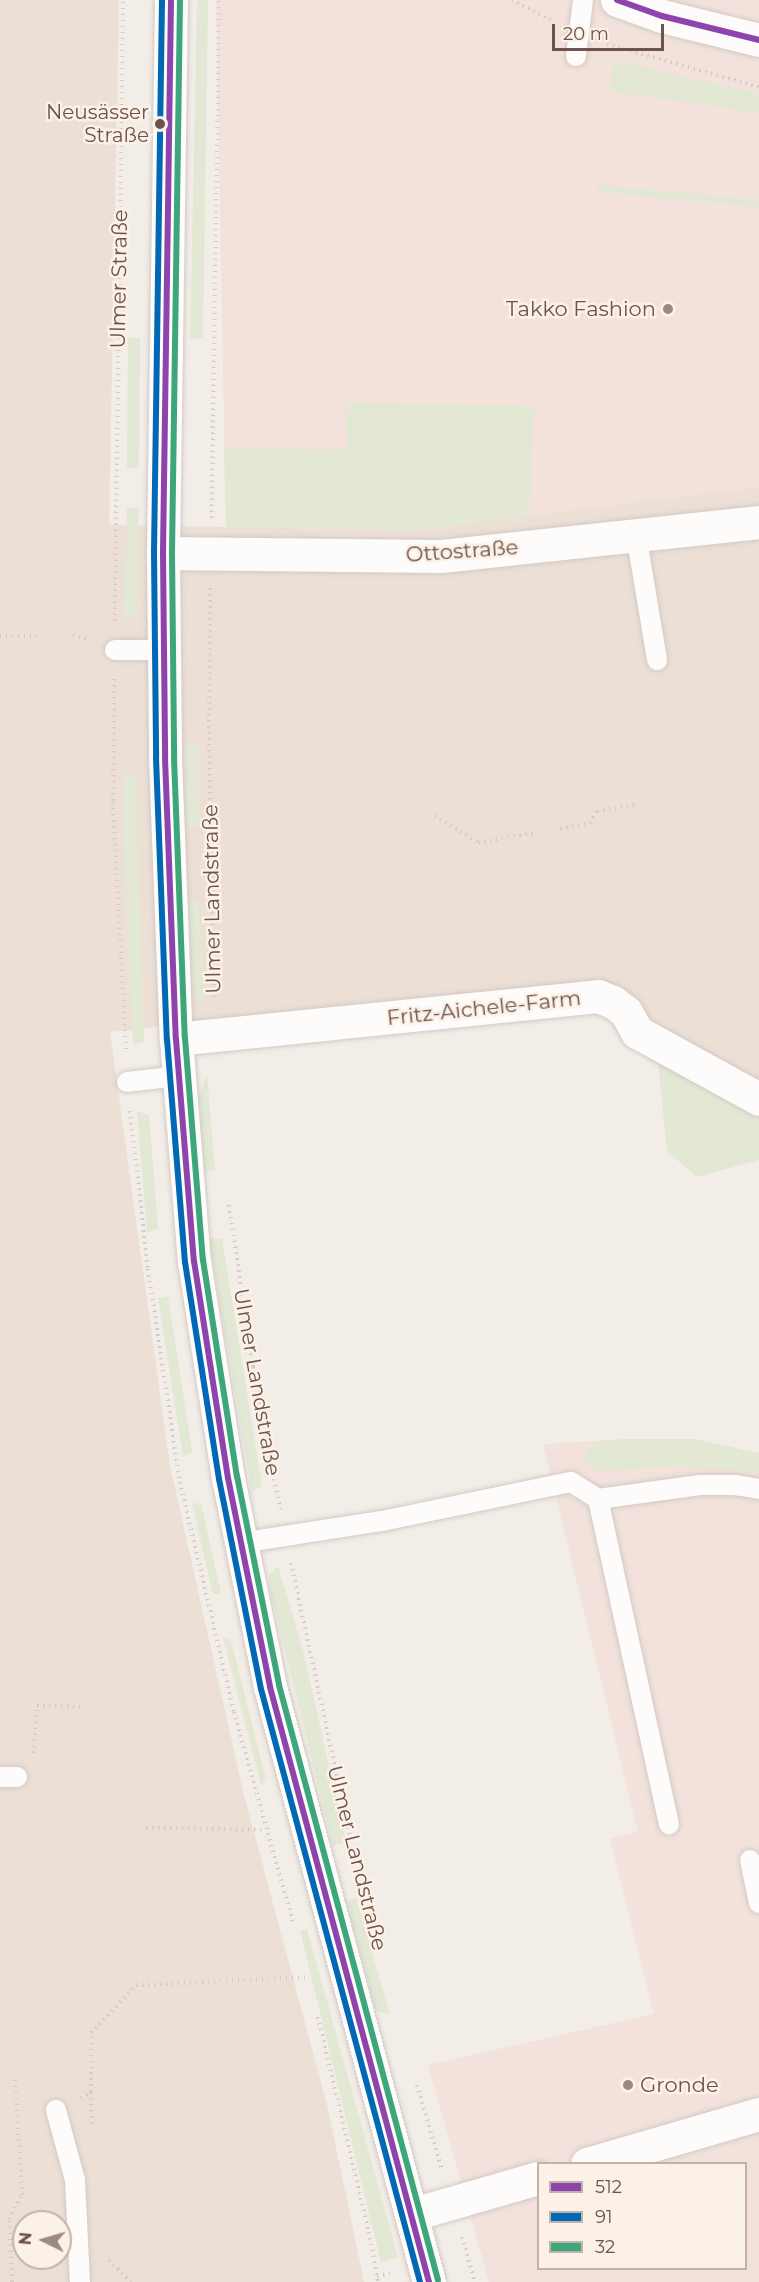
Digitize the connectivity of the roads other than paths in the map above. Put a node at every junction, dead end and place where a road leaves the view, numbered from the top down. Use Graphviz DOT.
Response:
graph roads {
  1 [pos="171,0"];
  2 [pos="583,0"];
  3 [pos="616,0"];
  4 [pos="759,40"];
  5 [pos="576,56"];
  6 [pos="759,522"];
  7 [pos="636,534"];
  8 [pos="163,553"];
  9 [pos="115,650"];
  10 [pos="164,650"];
  11 [pos="657,660"];
  12 [pos="176,1039"];
  13 [pos="179,1076"];
  14 [pos="127,1082"];
  15 [pos="759,1099"];
  16 [pos="759,1489"];
  17 [pos="598,1499"];
  18 [pos="240,1543"];
  19 [pos="669,1824"];
  20 [pos="750,1860"];
  21 [pos="759,1903"];
  22 [pos="56,2110"];
  23 [pos="759,2114"];
  24 [pos="591,2162"];
  25 [pos="537,2178"];
  26 [pos="413,2214"];
  27 [pos="80,2282"];
  28 [pos="429,2282"];
  1 -- 8 [label="street"];
  2 -- 5 [label="lane"];
  3 -- 4 [label="street"];
  6 -- 7 [label="street, Ottostraße"];
  7 -- 8 [label="street, Ottostraße"];
  7 -- 11 [label="lane"];
  8 -- 10 [label="street, Ulmer Landstraße"];
  9 -- 10 [label="lane"];
  10 -- 12 [label="street, Ulmer Landstraße"];
  12 -- 13 [label="street, Ulmer Landstraße"];
  12 -- 15 [label="street, Fritz-Aichele-Farm"];
  13 -- 14 [label="lane"];
  13 -- 18 [label="street, Ulmer Landstraße"];
  16 -- 17 [label="lane"];
  17 -- 18 [label="lane"];
  17 -- 19 [label="lane"];
  18 -- 26 [label="street, Ulmer Landstraße"];
  20 -- 21 [label="lane"];
  22 -- 27 [label="lane"];
  23 -- 24 [label="street"];
  25 -- 26 [label="street"];
  26 -- 28 [label="street, Ulmer Landstraße"];
}
